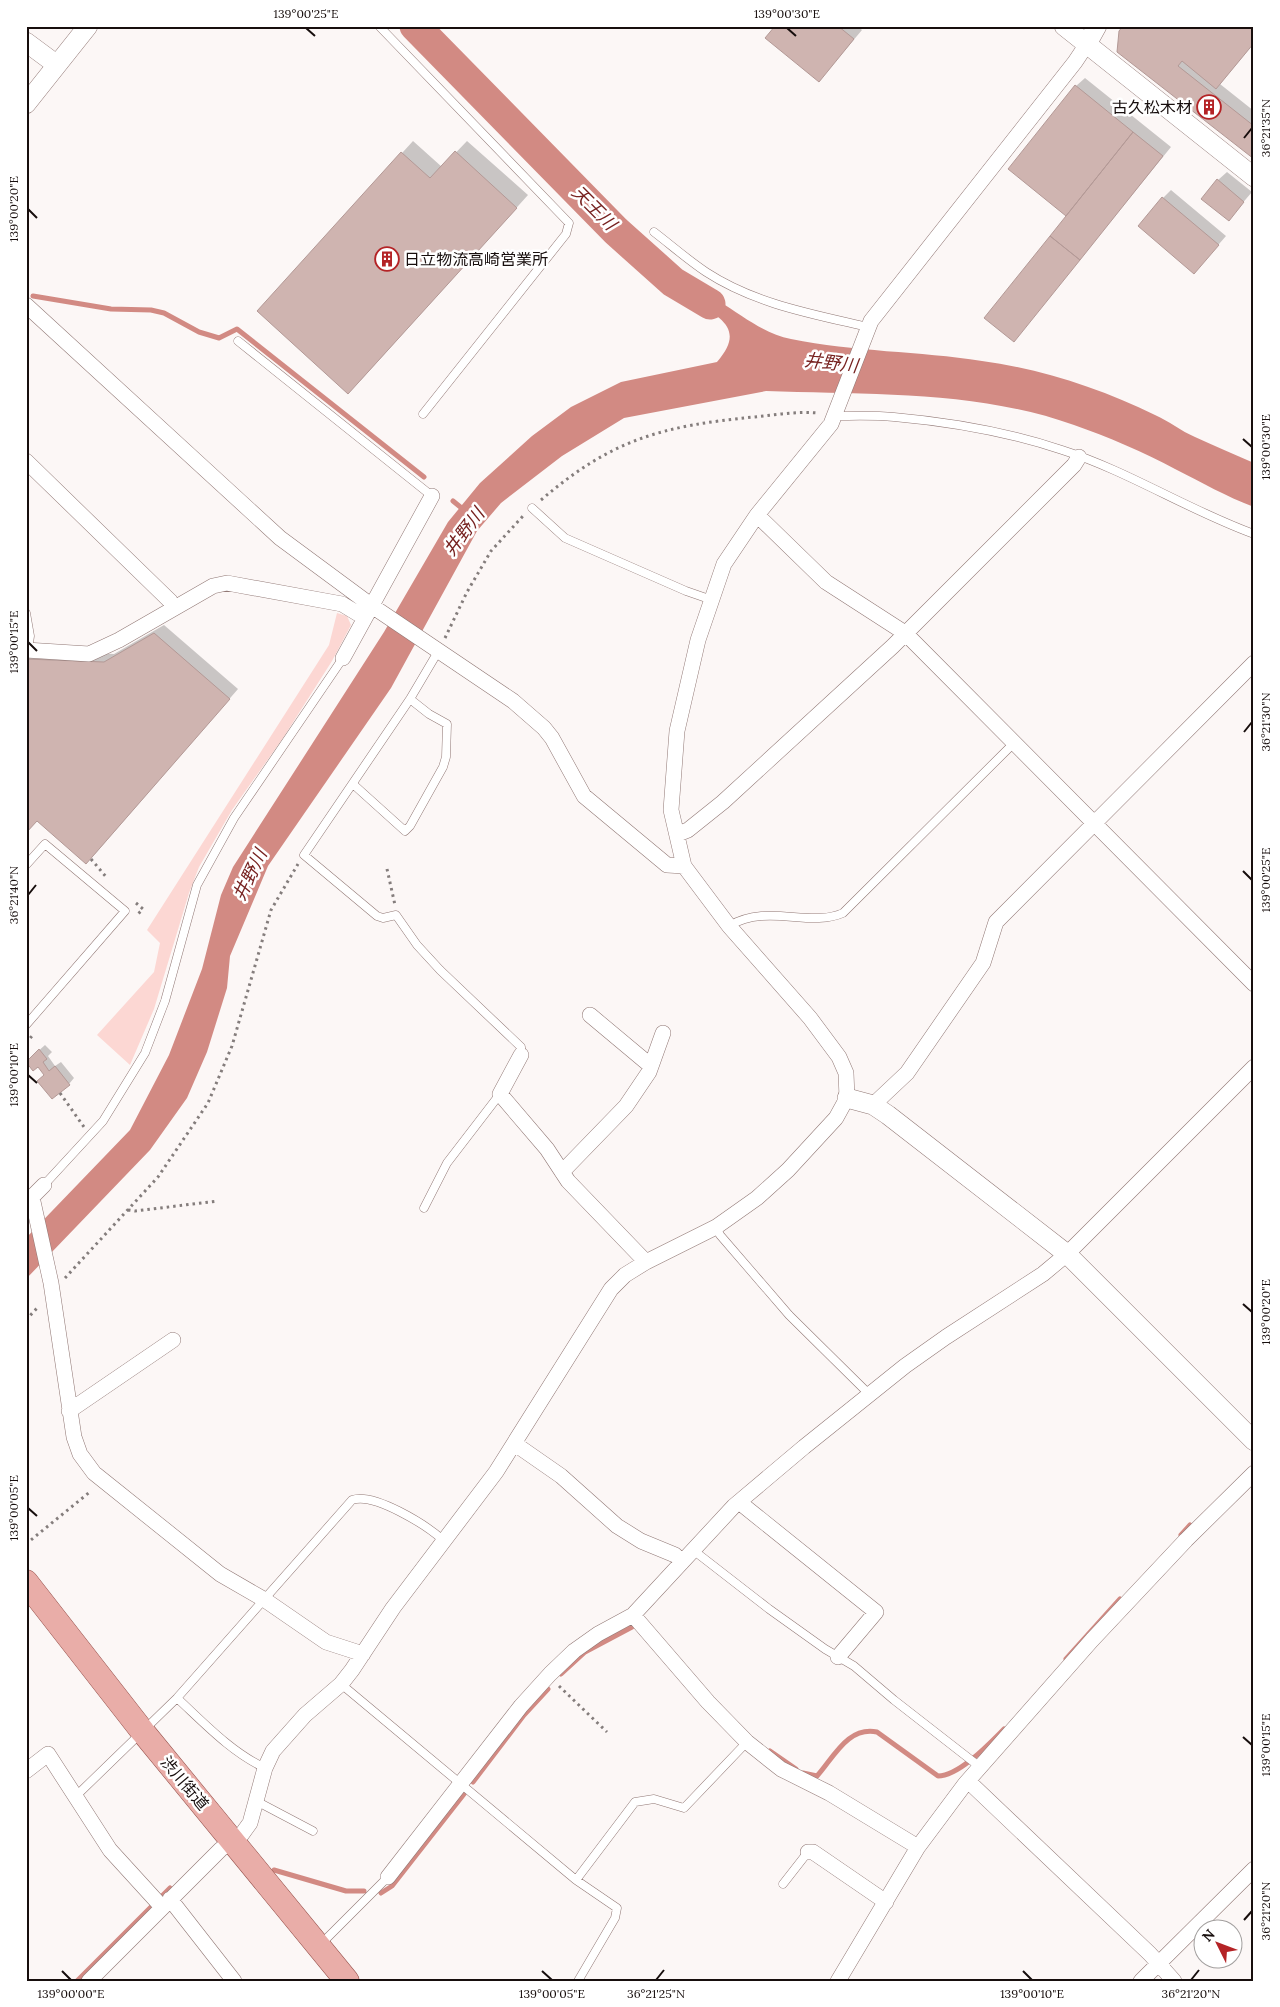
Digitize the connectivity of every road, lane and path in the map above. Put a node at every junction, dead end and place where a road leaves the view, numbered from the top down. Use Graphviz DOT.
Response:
graph roads {
  1 [pos="88,26"];
  2 [pos="380,26"];
  3 [pos="1064,26"];
  4 [pos="1096,26"];
  5 [pos="26,42"];
  6 [pos="1086,44"];
  7 [pos="57,65"];
  8 [pos="26,104"];
  9 [pos="1254,177"];
  10 [pos="654,232"];
  11 [pos="26,305"];
  12 [pos="866,332"];
  13 [pos="238,341"];
  14 [pos="830,413"];
  15 [pos="423,414"];
  16 [pos="1079,457"];
  17 [pos="26,461"];
  18 [pos="432,496"];
  19 [pos="532,508"];
  20 [pos="756,515"];
  21 [pos="1254,534"];
  22 [pos="712,600"];
  23 [pos="174,607"];
  24 [pos="372,612"];
  25 [pos="26,613"];
  26 [pos="905,633"];
  27 [pos="439,647"];
  28 [pos="27,650"];
  29 [pos="343,658"];
  30 [pos="1254,663"];
  31 [pos="410,699"];
  32 [pos="1014,743"];
  33 [pos="354,784"];
  34 [pos="1095,823"];
  35 [pos="678,834"];
  36 [pos="304,855"];
  37 [pos="26,865"];
  38 [pos="684,866"];
  39 [pos="387,869"];
  40 [pos="396,915"];
  41 [pos="729,926"];
  42 [pos="1254,984"];
  43 [pos="590,1015"];
  44 [pos="26,1025"];
  45 [pos="663,1033"];
  46 [pos="521,1055"];
  47 [pos="651,1066"];
  48 [pos="1254,1067"];
  49 [pos="60,1093"];
  50 [pos="500,1094"];
  51 [pos="847,1098"];
  52 [pos="873,1105"];
  53 [pos="92,1134"];
  54 [pos="562,1172"];
  55 [pos="44,1185"];
  56 [pos="30,1201"];
  57 [pos="218,1201"];
  58 [pos="424,1208"];
  59 [pos="128,1210"];
  60 [pos="716,1227"];
  61 [pos="1067,1254"];
  62 [pos="646,1262"];
  63 [pos="56,1282"];
  64 [pos="40,1305"];
  65 [pos="26,1320"];
  66 [pos="173,1340"];
  67 [pos="869,1394"];
  68 [pos="69,1411"];
  69 [pos="1254,1441"];
  70 [pos="515,1444"];
  71 [pos="1254,1473"];
  72 [pos="92,1490"];
  73 [pos="740,1502"];
  74 [pos="443,1540"];
  75 [pos="26,1544"];
  76 [pos="693,1550"];
  77 [pos="682,1562"];
  78 [pos="26,1582"];
  79 [pos="265,1600"];
  80 [pos="633,1615"];
  81 [pos="363,1654"];
  82 [pos="838,1657"];
  83 [pos="548,1676"];
  84 [pos="341,1684"];
  85 [pos="177,1698"];
  86 [pos="143,1732"];
  87 [pos="607,1732"];
  88 [pos="747,1742"];
  89 [pos="980,1767"];
  90 [pos="265,1768"];
  91 [pos="26,1771"];
  92 [pos="968,1781"];
  93 [pos="462,1782"];
  94 [pos="75,1797"];
  95 [pos="258,1802"];
  96 [pos="313,1831"];
  97 [pos="233,1841"];
  98 [pos="918,1847"];
  99 [pos="808,1852"];
  100 [pos="1254,1868"];
  101 [pos="388,1877"];
  102 [pos="576,1880"];
  103 [pos="783,1884"];
  104 [pos="886,1902"];
  105 [pos="166,1903"];
  106 [pos="319,1945"];
  107 [pos="1158,1963"];
  108 [pos="89,1981"];
  109 [pos="234,1981"];
  110 [pos="347,1981"];
  111 [pos="578,1981"];
  112 [pos="838,1981"];
  113 [pos="1141,1981"];
  114 [pos="1174,1981"];
  1 -- 7 [label="street"];
  2 -- 15 [label="lane"];
  3 -- 6 [label="street"];
  4 -- 6 [label="street"];
  5 -- 7 [label="street"];
  6 -- 9 [label="street"];
  6 -- 12 [label="street"];
  7 -- 8 [label="street"];
  10 -- 12 [label="lane"];
  11 -- 24 [label="street"];
  12 -- 14 [label="street"];
  13 -- 18 [label="lane"];
  14 -- 16 [label="lane"];
  14 -- 19 [label="path"];
  14 -- 20 [label="street"];
  16 -- 21 [label="lane"];
  16 -- 26 [label="street"];
  17 -- 23 [label="street"];
  18 -- 24 [label="street"];
  19 -- 22 [label="lane"];
  19 -- 27 [label="path"];
  20 -- 22 [label="street"];
  20 -- 26 [label="street"];
  22 -- 35 [label="street"];
  23 -- 24 [label="street"];
  23 -- 28 [label="street"];
  24 -- 27 [label="street"];
  24 -- 29 [label="street"];
  25 -- 28 [label="lane"];
  26 -- 32 [label="street"];
  26 -- 35 [label="street"];
  27 -- 31 [label="lane"];
  27 -- 38 [label="street"];
  29 -- 53 [label="lane"];
  30 -- 34 [label="street"];
  31 -- 33 [label="lane"];
  31 -- 33 [label="lane"];
  32 -- 34 [label="street"];
  32 -- 41 [label="lane"];
  33 -- 36 [label="lane"];
  34 -- 42 [label="street"];
  34 -- 52 [label="street"];
  35 -- 38 [label="street"];
  36 -- 40 [label="lane"];
  36 -- 59 [label="path"];
  37 -- 44 [label="lane"];
  38 -- 41 [label="street"];
  39 -- 40 [label="path"];
  40 -- 46 [label="lane"];
  41 -- 51 [label="street"];
  43 -- 47 [label="street"];
  45 -- 47 [label="street"];
  46 -- 50 [label="street"];
  47 -- 54 [label="street"];
  48 -- 61 [label="street"];
  49 -- 53 [label="path"];
  50 -- 54 [label="street"];
  50 -- 58 [label="lane"];
  51 -- 52 [label="street"];
  51 -- 60 [label="street"];
  52 -- 61 [label="street"];
  53 -- 55 [label="lane"];
  54 -- 62 [label="street"];
  55 -- 56 [label="street"];
  56 -- 63 [label="street"];
  57 -- 59 [label="path"];
  59 -- 63 [label="path"];
  60 -- 62 [label="street"];
  60 -- 67 [label="lane"];
  61 -- 67 [label="street"];
  61 -- 69 [label="street"];
  62 -- 70 [label="street"];
  63 -- 68 [label="street"];
  64 -- 65 [label="path"];
  66 -- 68 [label="street"];
  67 -- 73 [label="street"];
  68 -- 79 [label="street"];
  70 -- 74 [label="street"];
  70 -- 77 [label="street"];
  71 -- 89 [label="street"];
  72 -- 75 [label="path"];
  73 -- 76 [label="street"];
  73 -- 82 [label="street"];
  74 -- 79 [label="lane"];
  74 -- 81 [label="street"];
  76 -- 77 [label="street"];
  76 -- 82 [label="lane"];
  77 -- 80 [label="street"];
  78 -- 86 [label="main road, 渋川街道"];
  79 -- 81 [label="street"];
  79 -- 85 [label="lane"];
  80 -- 83 [label="street"];
  80 -- 88 [label="street"];
  81 -- 84 [label="street"];
  82 -- 89 [label="lane"];
  83 -- 87 [label="path"];
  83 -- 93 [label="street"];
  84 -- 90 [label="street"];
  84 -- 93 [label="lane"];
  85 -- 86 [label="lane"];
  85 -- 90 [label="lane"];
  86 -- 94 [label="lane"];
  86 -- 97 [label="main road, 渋川街道"];
  88 -- 98 [label="street"];
  88 -- 102 [label="lane"];
  89 -- 92 [label="street"];
  90 -- 95 [label="street"];
  91 -- 94 [label="street"];
  92 -- 98 [label="street"];
  92 -- 107 [label="street"];
  93 -- 101 [label="street"];
  93 -- 102 [label="lane"];
  94 -- 105 [label="street"];
  95 -- 96 [label="lane"];
  95 -- 97 [label="street"];
  97 -- 105 [label="street"];
  97 -- 106 [label="main road, 渋川街道"];
  98 -- 104 [label="street"];
  99 -- 103 [label="lane"];
  99 -- 104 [label="street"];
  100 -- 107 [label="street"];
  101 -- 106 [label="lane"];
  102 -- 111 [label="lane"];
  104 -- 112 [label="street"];
  105 -- 108 [label="street"];
  105 -- 109 [label="street"];
  106 -- 110 [label="main road, 渋川街道"];
  107 -- 113 [label="street"];
  107 -- 114 [label="street"];
}
